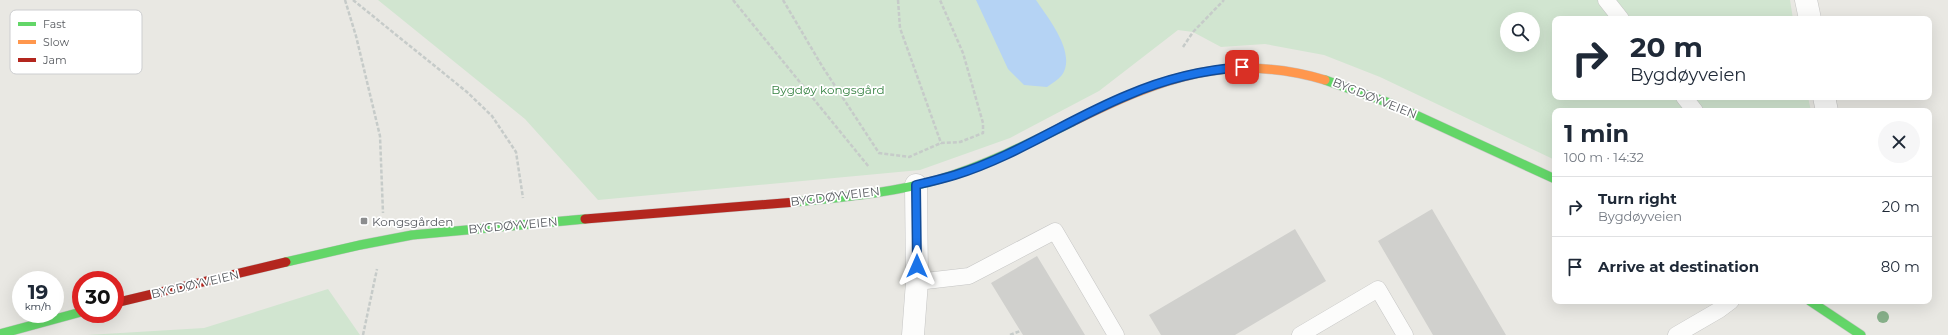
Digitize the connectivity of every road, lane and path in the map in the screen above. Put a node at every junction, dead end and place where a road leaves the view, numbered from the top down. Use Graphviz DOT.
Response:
graph roads {
  1 [pos="345,0"];
  2 [pos="353,0"];
  3 [pos="733,0"];
  4 [pos="783,0"];
  5 [pos="898,0"];
  6 [pos="940,0"];
  7 [pos="1224,0"];
  8 [pos="1606,0"];
  9 [pos="1806,0"];
  10 [pos="1619,16"];
  11 [pos="1809,16"];
  12 [pos="1162,82"];
  13 [pos="1686,100"];
  14 [pos="1693,108"];
  15 [pos="941,143"];
  16 [pos="1552,178"];
  17 [pos="916,185"];
  18 [pos="888,190"];
  19 [pos="383,214"];
  20 [pos="524,224"];
  21 [pos="377,268"];
  22 [pos="917,282"];
  23 [pos="124,301"];
  24 [pos="1727,304"];
  25 [pos="1823,304"];
  26 [pos="72,315"];
  27 [pos="22,329"];
  28 [pos="1020,331"];
  29 [pos="0,334"];
  30 [pos="11,335"];
  31 [pos="363,335"];
  32 [pos="913,335"];
  33 [pos="1010,335"];
  34 [pos="1116,335"];
  35 [pos="1300,335"];
  36 [pos="1405,335"];
  37 [pos="1676,335"];
  38 [pos="1861,335"];
  1 -- 19 [label="path"];
  2 -- 20 [label="path"];
  3 -- 18 [label="path"];
  4 -- 15 [label="path"];
  5 -- 15 [label="path"];
  6 -- 15 [label="path"];
  7 -- 12 [label="path"];
  8 -- 10 [label="lane"];
  9 -- 11 [label="street"];
  12 -- 16 [label="street, BYGDØYVEIEN"];
  12 -- 17 [label="street, BYGDØYVEIEN"];
  13 -- 14 [label="lane"];
  17 -- 18 [label="street, BYGDØYVEIEN"];
  17 -- 22 [label="street"];
  18 -- 20 [label="street, BYGDØYVEIEN"];
  20 -- 23 [label="street, BYGDØYVEIEN"];
  21 -- 31 [label="path"];
  22 -- 32 [label="street"];
  22 -- 34 [label="lane"];
  24 -- 37 [label="lane"];
  25 -- 38 [label="street"];
  26 -- 27 [label="street"];
  27 -- 29 [label="street"];
  27 -- 30 [label="street"];
  28 -- 33 [label="path"];
  35 -- 36 [label="lane"];
}
